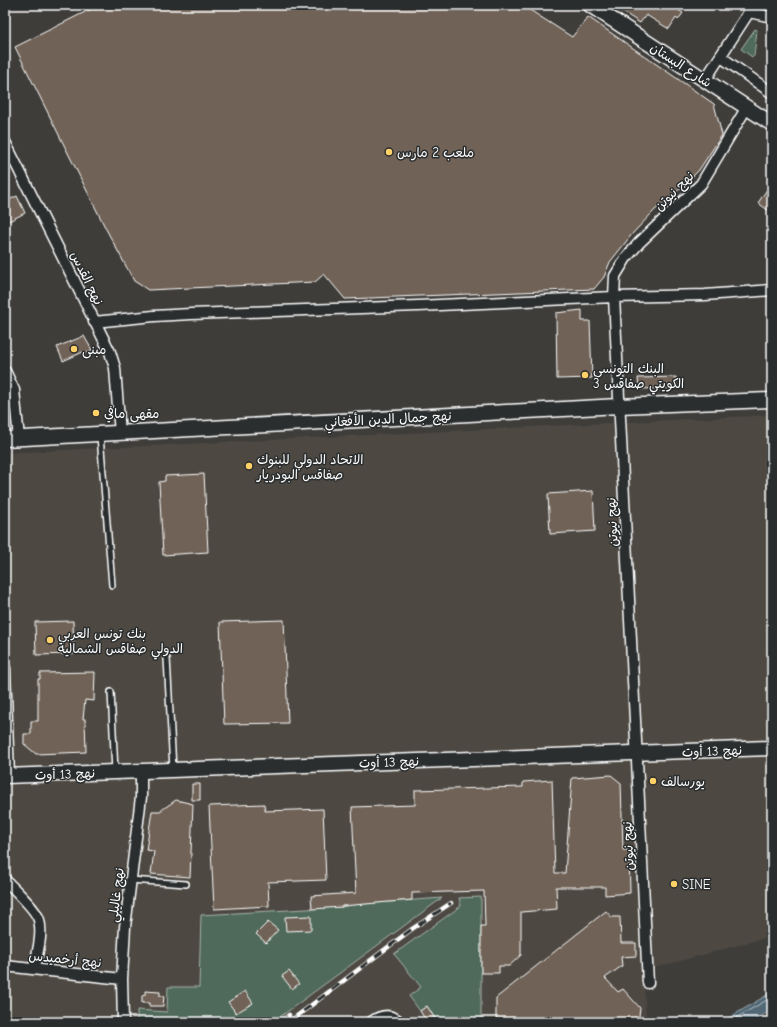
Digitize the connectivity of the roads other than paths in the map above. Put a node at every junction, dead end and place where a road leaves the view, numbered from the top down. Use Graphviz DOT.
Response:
graph roads {
  1 [pos="590,5"];
  2 [pos="750,8"];
  3 [pos="772,17"];
  4 [pos="721,57"];
  5 [pos="705,80"];
  6 [pos="772,93"];
  7 [pos="747,107"];
  8 [pos="772,124"];
  9 [pos="6,146"];
  10 [pos="772,290"];
  11 [pos="614,297"];
  12 [pos="94,322"];
  13 [pos="5,371"];
  14 [pos="772,400"];
  15 [pos="620,406"];
  16 [pos="120,434"];
  17 [pos="100,435"];
  18 [pos="12,439"];
  19 [pos="112,585"];
  20 [pos="167,658"];
  21 [pos="5,668"];
  22 [pos="111,692"];
  23 [pos="772,748"];
  24 [pos="636,754"];
  25 [pos="173,770"];
  26 [pos="141,771"];
  27 [pos="115,772"];
  28 [pos="7,776"];
  29 [pos="5,880"];
  30 [pos="130,880"];
  31 [pos="186,884"];
  32 [pos="5,966"];
  33 [pos="34,969"];
  34 [pos="122,979"];
  35 [pos="648,983"];
  36 [pos="123,1022"];
  37 [pos="371,1022"];
  38 [pos="400,1022"];
  1 -- 5 [label="main road, شارع البستان"];
  2 -- 3 [label="street"];
  2 -- 4 [label="street"];
  4 -- 5 [label="street"];
  4 -- 6 [label="street"];
  5 -- 7 [label="main road, شارع البستان"];
  7 -- 8 [label="main road, شارع البستان"];
  7 -- 11 [label="street, نهج نيوتن"];
  9 -- 12 [label="street, نهج القدس"];
  10 -- 11 [label="street"];
  11 -- 12 [label="street"];
  11 -- 15 [label="street, نهج نيوتن"];
  12 -- 16 [label="street, نهج القدس"];
  13 -- 18 [label="street"];
  14 -- 15 [label="main road, نهج جمال الدين الأفغاني"];
  15 -- 16 [label="main road, نهج جمال الدين الأفغاني"];
  15 -- 24 [label="street, نهج نيوتن"];
  16 -- 17 [label="main road, نهج جمال الدين الأفغاني"];
  17 -- 18 [label="main road, نهج جمال الدين الأفغاني"];
  17 -- 19 [label="lane"];
  20 -- 25 [label="lane"];
  21 -- 28 [label="street"];
  22 -- 27 [label="lane"];
  23 -- 24 [label="main road, نهج 13 أوت"];
  24 -- 25 [label="main road, نهج 13 أوت"];
  24 -- 35 [label="street, نهج نيوتن"];
  25 -- 26 [label="main road, نهج 13 أوت"];
  26 -- 27 [label="main road, نهج 13 أوت"];
  26 -- 30 [label="street, نهج غاليلي"];
  27 -- 28 [label="main road, نهج 13 أوت"];
  29 -- 33 [label="street"];
  30 -- 31 [label="lane"];
  30 -- 34 [label="street, نهج غاليلي"];
  32 -- 33 [label="street, نهج أرخميدس"];
  33 -- 34 [label="street, نهج أرخميدس"];
  34 -- 36 [label="street, نهج غاليلي"];
  37 -- 38 [label="street"];
}
